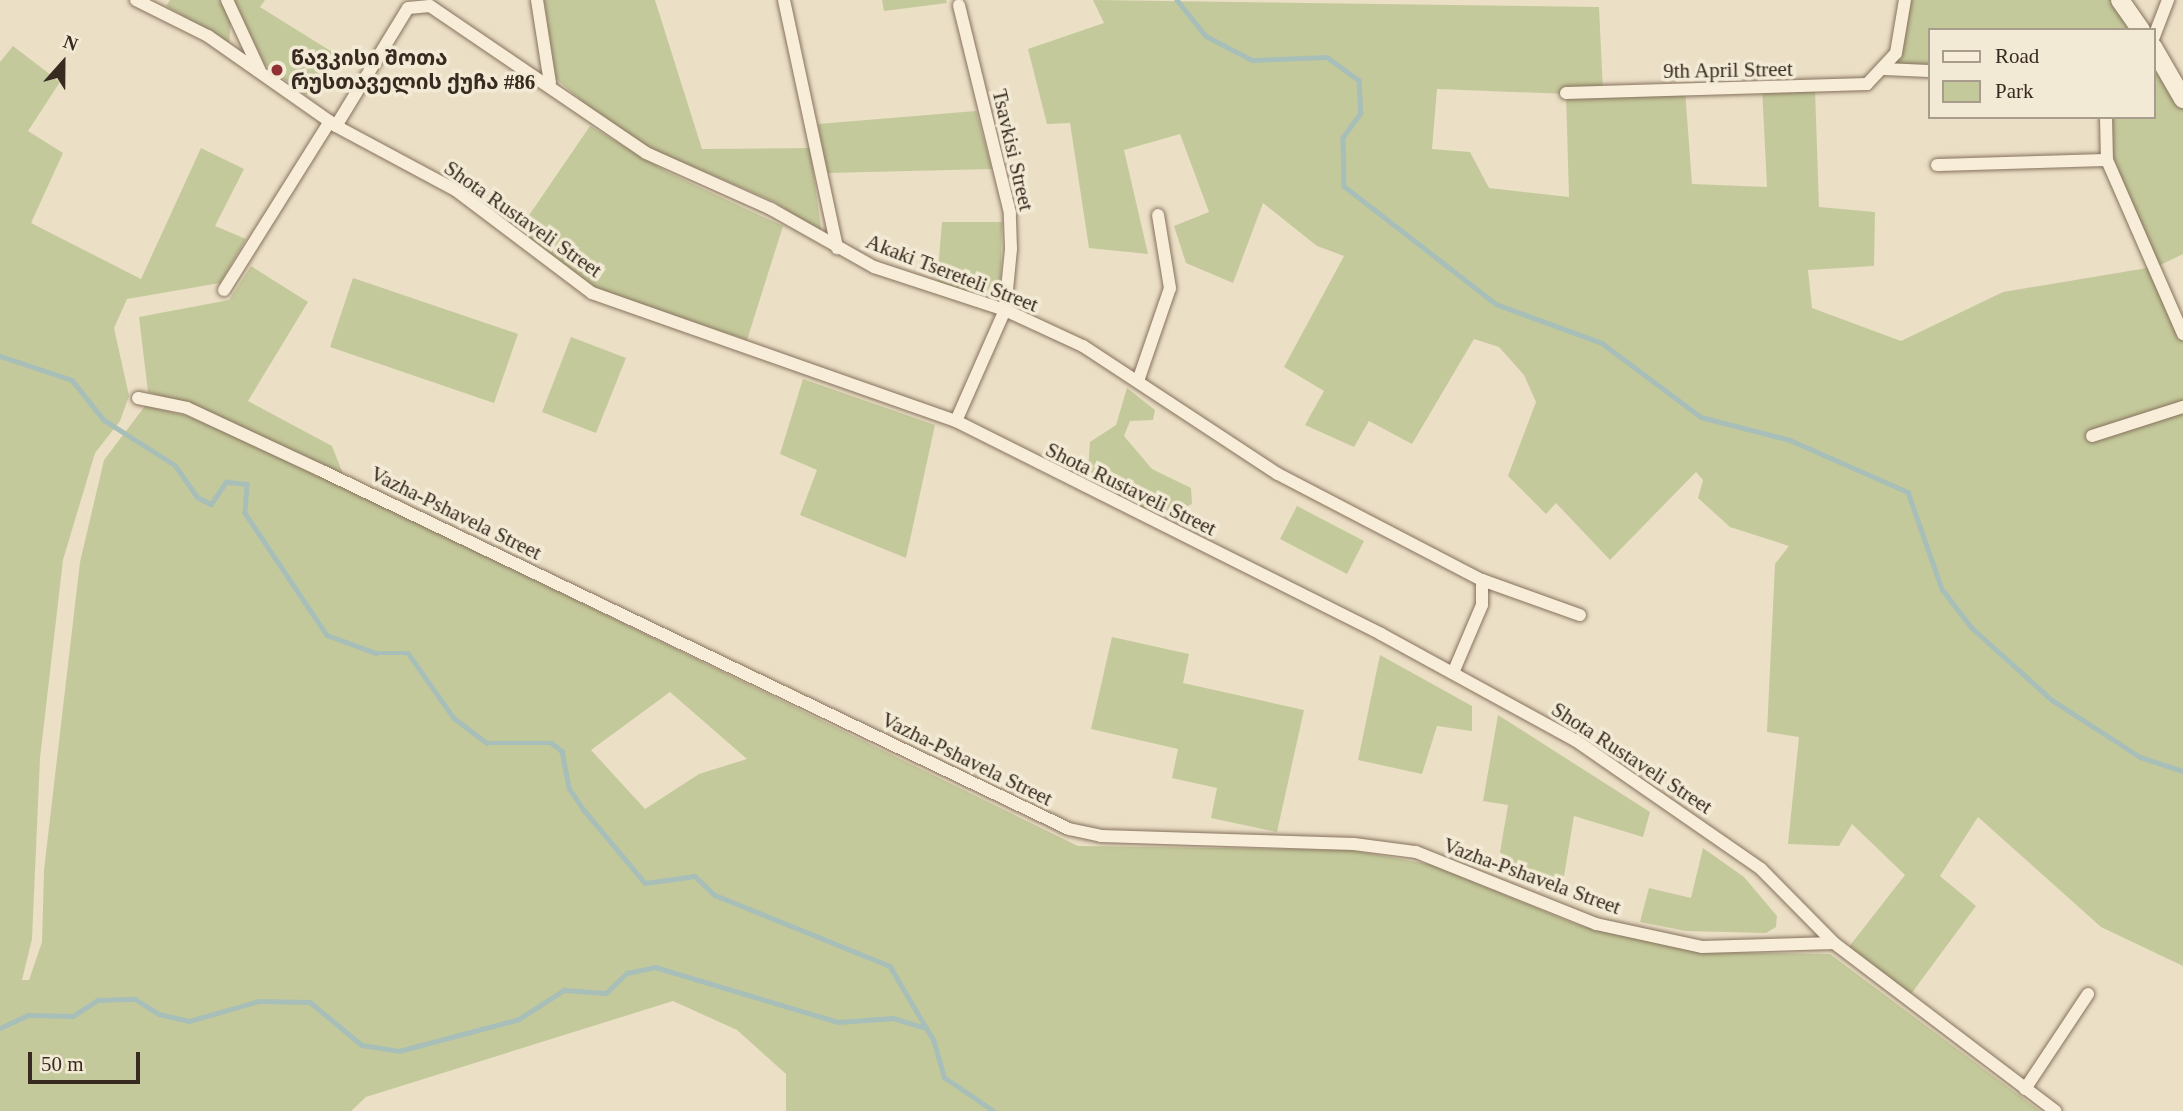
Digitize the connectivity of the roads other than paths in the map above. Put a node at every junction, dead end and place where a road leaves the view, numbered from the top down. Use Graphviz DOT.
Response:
graph roads {
  1 [pos="136,0"];
  2 [pos="227,0"];
  3 [pos="537,0"];
  4 [pos="784,0"];
  5 [pos="1905,0"];
  6 [pos="2120,0"];
  7 [pos="2168,0"];
  8 [pos="959,5"];
  9 [pos="2140,28"];
  10 [pos="2155,35"];
  11 [pos="2155,56"];
  12 [pos="1884,69"];
  13 [pos="1927,71"];
  14 [pos="261,72"];
  15 [pos="550,83"];
  16 [pos="1566,93"];
  17 [pos="2183,99"];
  18 [pos="2106,119"];
  19 [pos="333,123"];
  20 [pos="2107,160"];
  21 [pos="1937,165"];
  22 [pos="1158,215"];
  23 [pos="837,248"];
  24 [pos="224,290"];
  25 [pos="1005,310"];
  26 [pos="2183,334"];
  27 [pos="1138,382"];
  28 [pos="138,398"];
  29 [pos="2183,407"];
  30 [pos="956,421"];
  31 [pos="2092,436"];
  32 [pos="1482,580"];
  33 [pos="1580,615"];
  34 [pos="1453,673"];
  35 [pos="1833,943"];
  36 [pos="2088,993"];
  37 [pos="2025,1089"];
  38 [pos="2055,1111"];
  1 -- 14 [label="street, Shota Rustaveli Street"];
  2 -- 14 [label="street"];
  3 -- 15 [label="street"];
  4 -- 23 [label="street"];
  5 -- 12 [label="street"];
  6 -- 9 [label="street"];
  7 -- 10 [label="street"];
  8 -- 25 [label="street, Tsavkisi Street"];
  11 -- 17 [label="street"];
  12 -- 13 [label="street"];
  12 -- 16 [label="street, 9th April Street"];
  14 -- 19 [label="street, Shota Rustaveli Street"];
  15 -- 19 [label="street, Akaki Tsereteli Street"];
  15 -- 23 [label="street, Akaki Tsereteli Street"];
  18 -- 20 [label="street"];
  19 -- 24 [label="street, Akaki Tsereteli Street"];
  19 -- 30 [label="street, Shota Rustaveli Street"];
  20 -- 21 [label="street"];
  20 -- 26 [label="street"];
  22 -- 27 [label="street"];
  23 -- 25 [label="street, Akaki Tsereteli Street"];
  25 -- 27 [label="street, Akaki Tsereteli Street"];
  25 -- 30 [label="street, Tsavkisi Street"];
  27 -- 32 [label="street, Akaki Tsereteli Street"];
  28 -- 35 [label="street, Vazha-Pshavela Street"];
  29 -- 31 [label="street"];
  30 -- 34 [label="street, Shota Rustaveli Street"];
  32 -- 33 [label="street, Akaki Tsereteli Street"];
  32 -- 34 [label="street"];
  34 -- 35 [label="street, Shota Rustaveli Street"];
  35 -- 37 [label="street, Shota Rustaveli Street"];
  36 -- 37 [label="street"];
  37 -- 38 [label="street, Shota Rustaveli Street"];
}
